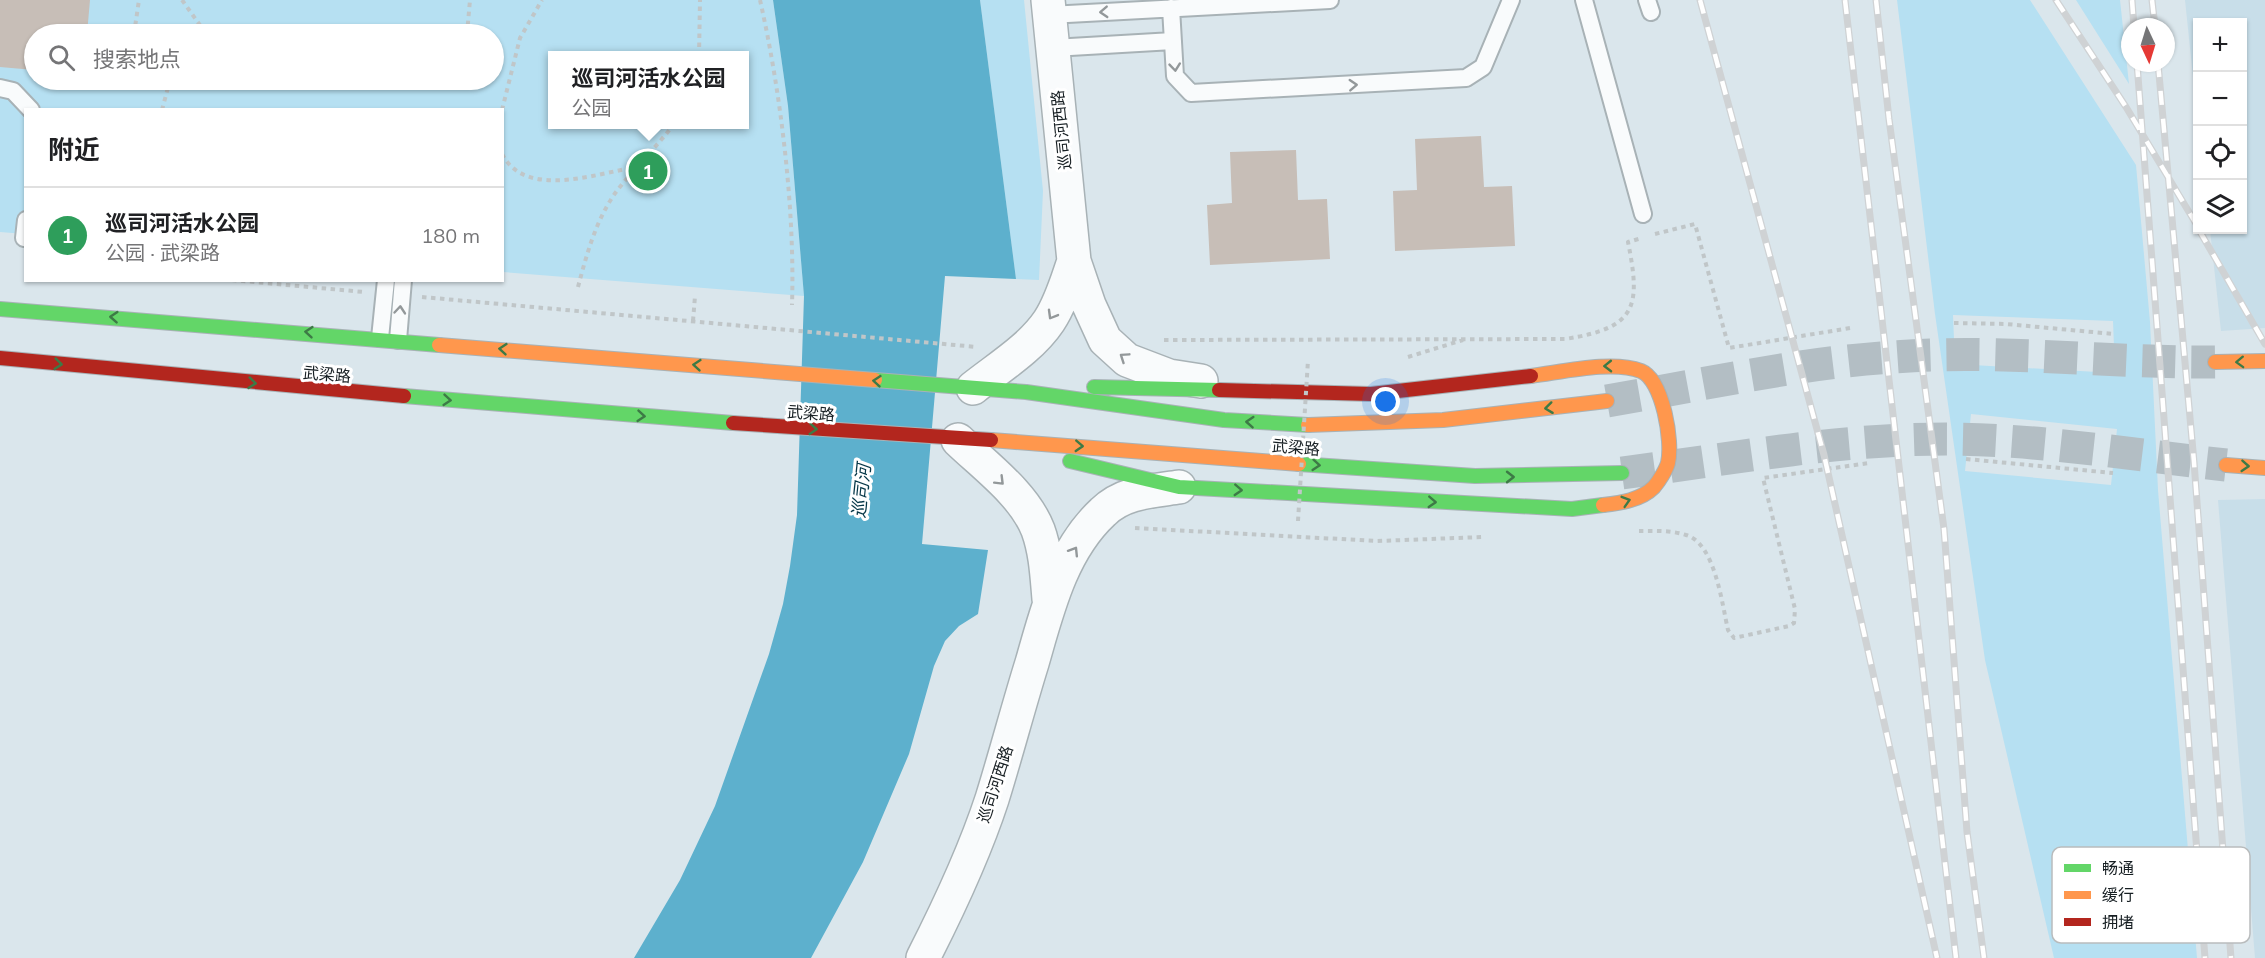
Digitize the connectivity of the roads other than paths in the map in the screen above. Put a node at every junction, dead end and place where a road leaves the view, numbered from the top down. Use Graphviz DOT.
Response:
graph roads {
  1 [pos="1330,0"];
  2 [pos="1510,0"];
  3 [pos="1584,0"];
  4 [pos="1048,8"];
  5 [pos="1171,8"];
  6 [pos="1173,41"];
  7 [pos="1053,48"];
  8 [pos="0,88"];
  9 [pos="29,108"];
  10 [pos="1643,214"];
  11 [pos="1074,261"];
  12 [pos="394,288"];
  13 [pos="0,309"];
  14 [pos="380,338"];
  15 [pos="398,340"];
  16 [pos="0,358"];
  17 [pos="2265,361"];
  18 [pos="2215,362"];
  19 [pos="973,388"];
  20 [pos="1026,392"];
  21 [pos="1262,392"];
  22 [pos="1607,401"];
  23 [pos="945,439"];
  24 [pos="1036,444"];
  25 [pos="2226,465"];
  26 [pos="2265,468"];
  27 [pos="1622,473"];
  28 [pos="1179,487"];
  29 [pos="1049,604"];
  30 [pos="923,958"];
  1 -- 5 [label="lane"];
  6 -- 2 [label="lane, one-way"];
  3 -- 10 [label="lane"];
  5 -- 4 [label="lane, one-way"];
  4 -- 7 [label="street, 巡司河西路"];
  5 -- 6 [label="lane"];
  6 -- 7 [label="lane"];
  7 -- 11 [label="street, 巡司河西路"];
  8 -- 9 [label="lane"];
  11 -- 19 [label="street, 巡司河西路, one-way"];
  21 -- 11 [label="street, 巡司河西路, one-way"];
  12 -- 14 [label="lane"];
  15 -- 12 [label="lane, one-way"];
  14 -- 13 [label="main road, 武梁路, one-way"];
  14 -- 15 [label="main road, 武梁路"];
  19 -- 15 [label="main road, 武梁路, one-way"];
  16 -- 23 [label="main road, 武梁路, one-way"];
  17 -- 18 [label="main road, one-way"];
  19 -- 20 [label="main road, 武梁路"];
  20 -- 21 [label="main road"];
  22 -- 20 [label="main road, 武梁路, one-way"];
  28 -- 21 [label="main road, one-way"];
  23 -- 24 [label="main road, 武梁路"];
  23 -- 29 [label="street, 巡司河西路, one-way"];
  24 -- 27 [label="main road, 武梁路, one-way"];
  24 -- 28 [label="main road"];
  25 -- 26 [label="main road, one-way"];
  29 -- 28 [label="street, 巡司河西路, one-way"];
  29 -- 30 [label="street, 巡司河西路"];
}
